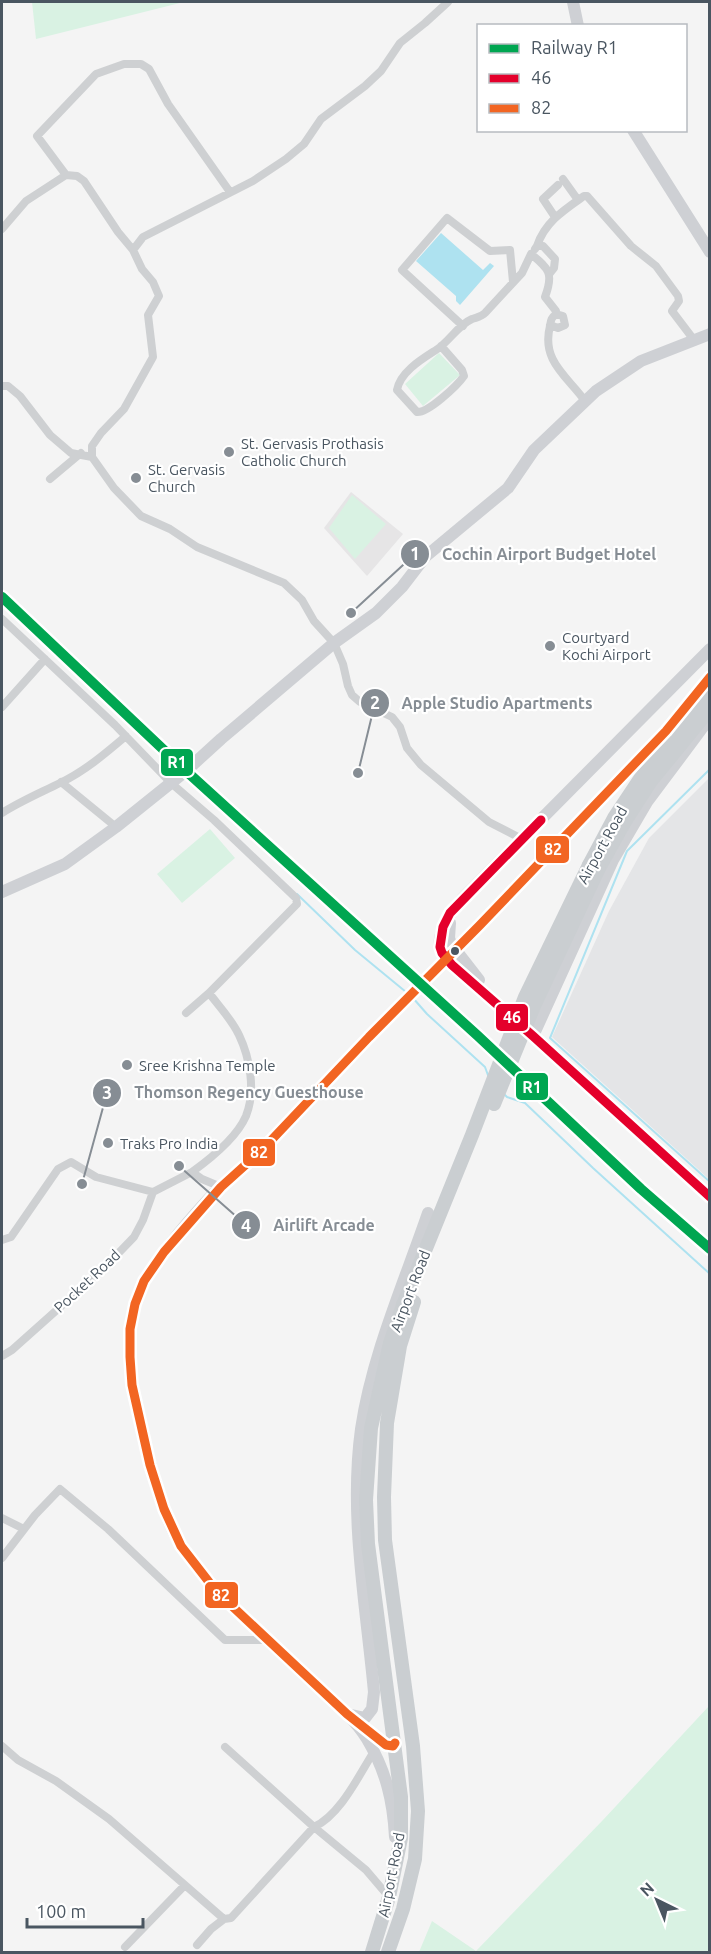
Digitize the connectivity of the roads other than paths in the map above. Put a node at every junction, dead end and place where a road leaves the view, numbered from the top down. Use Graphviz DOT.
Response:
graph roads {
  1 [pos="448,2"];
  2 [pos="573,2"];
  3 [pos="578,24"];
  4 [pos="634,132"];
  5 [pos="66,175"];
  6 [pos="230,192"];
  7 [pos="578,200"];
  8 [pos="555,216"];
  9 [pos="2,229"];
  10 [pos="537,246"];
  11 [pos="133,250"];
  12 [pos="710,252"];
  13 [pos="531,254"];
  14 [pos="550,273"];
  15 [pos="513,282"];
  16 [pos="556,314"];
  17 [pos="550,325"];
  18 [pos="463,326"];
  19 [pos="710,334"];
  20 [pos="693,340"];
  21 [pos="441,346"];
  22 [pos="2,386"];
  23 [pos="585,401"];
  24 [pos="92,446"];
  25 [pos="79,455"];
  26 [pos="92,457"];
  27 [pos="50,479"];
  28 [pos="2,619"];
  29 [pos="334,643"];
  30 [pos="710,649"];
  31 [pos="45,659"];
  32 [pos="710,677"];
  33 [pos="707,706"];
  34 [pos="2,707"];
  35 [pos="126,736"];
  36 [pos="61,782"];
  37 [pos="171,783"];
  38 [pos="2,813"];
  39 [pos="116,827"];
  40 [pos="522,839"];
  41 [pos="2,892"];
  42 [pos="450,913"];
  43 [pos="473,979"];
  44 [pos="209,993"];
  45 [pos="186,1013"];
  46 [pos="538,1023"];
  47 [pos="533,1036"];
  48 [pos="192,1172"];
  49 [pos="221,1186"];
  50 [pos="153,1192"];
  51 [pos="710,1197"];
  52 [pos="428,1212"];
  53 [pos="2,1240"];
  54 [pos="408,1304"];
  55 [pos="2,1356"];
  56 [pos="2,1518"];
  57 [pos="24,1529"];
  58 [pos="2,1558"];
  59 [pos="268,1640"];
  60 [pos="347,1714"];
  61 [pos="395,1743"];
  62 [pos="2,1746"];
  63 [pos="225,1747"];
  64 [pos="373,1753"];
  65 [pos="394,1808"];
  66 [pos="314,1827"];
  67 [pos="401,1827"];
  68 [pos="417,1830"];
  69 [pos="396,1863"];
  70 [pos="185,1885"];
  71 [pos="389,1897"];
  72 [pos="224,1919"];
  73 [pos="197,1945"];
  74 [pos="125,1947"];
  75 [pos="372,1953"];
  76 [pos="388,1953"];
  1 -- 6 [label="street"];
  2 -- 3 [label="street"];
  4 -- 12 [label="street"];
  5 -- 6 [label="street"];
  5 -- 9 [label="street"];
  5 -- 11 [label="street"];
  6 -- 11 [label="street"];
  7 -- 8 [label="street"];
  7 -- 8 [label="street"];
  7 -- 20 [label="street"];
  8 -- 10 [label="street"];
  10 -- 13 [label="street"];
  10 -- 14 [label="street"];
  11 -- 24 [label="street"];
  13 -- 14 [label="street"];
  13 -- 15 [label="street"];
  14 -- 16 [label="street"];
  15 -- 18 [label="street"];
  15 -- 18 [label="street"];
  16 -- 17 [label="street"];
  16 -- 17 [label="street"];
  17 -- 23 [label="street"];
  18 -- 21 [label="street"];
  19 -- 20 [label="street"];
  20 -- 23 [label="street"];
  21 -- 21 [label="street"];
  22 -- 25 [label="street"];
  23 -- 29 [label="street"];
  24 -- 25 [label="street"];
  24 -- 26 [label="street"];
  25 -- 26 [label="street"];
  25 -- 27 [label="street"];
  26 -- 29 [label="street"];
  28 -- 31 [label="street"];
  29 -- 37 [label="street"];
  29 -- 40 [label="street"];
  30 -- 40 [label="street"];
  31 -- 34 [label="street"];
  31 -- 35 [label="street"];
  32 -- 49 [label="street, bridge"];
  33 -- 46 [label="street"];
  33 -- 54 [label="main road, Airport Road, bridge"];
  35 -- 36 [label="street"];
  35 -- 37 [label="street"];
  36 -- 38 [label="street"];
  36 -- 39 [label="street"];
  37 -- 39 [label="street"];
  37 -- 44 [label="street"];
  39 -- 41 [label="street"];
  40 -- 42 [label="street"];
  42 -- 43 [label="street"];
  42 -- 43 [label="street"];
  43 -- 46 [label="street"];
  43 -- 47 [label="street"];
  44 -- 45 [label="street"];
  44 -- 48 [label="street"];
  46 -- 47 [label="street"];
  47 -- 51 [label="street"];
  48 -- 49 [label="street"];
  48 -- 50 [label="street"];
  49 -- 59 [label="street"];
  50 -- 53 [label="street"];
  50 -- 55 [label="street, Pocket Road"];
  52 -- 60 [label="street"];
  54 -- 61 [label="main road, Airport Road"];
  54 -- 68 [label="main road, Airport Road"];
  56 -- 57 [label="street"];
  57 -- 58 [label="street"];
  57 -- 59 [label="street"];
  59 -- 60 [label="street"];
  60 -- 61 [label="street"];
  60 -- 64 [label="street"];
  61 -- 67 [label="main road, Airport Road"];
  62 -- 70 [label="street"];
  63 -- 66 [label="street"];
  64 -- 65 [label="street"];
  64 -- 66 [label="street"];
  65 -- 67 [label="street"];
  65 -- 69 [label="street"];
  66 -- 71 [label="street"];
  66 -- 72 [label="street"];
  67 -- 68 [label="street"];
  67 -- 69 [label="main road, Airport Road"];
  68 -- 76 [label="main road, Airport Road"];
  69 -- 71 [label="main road, Airport Road"];
  70 -- 72 [label="street"];
  70 -- 74 [label="street"];
  71 -- 75 [label="main road, Airport Road"];
  72 -- 73 [label="street"];
}
